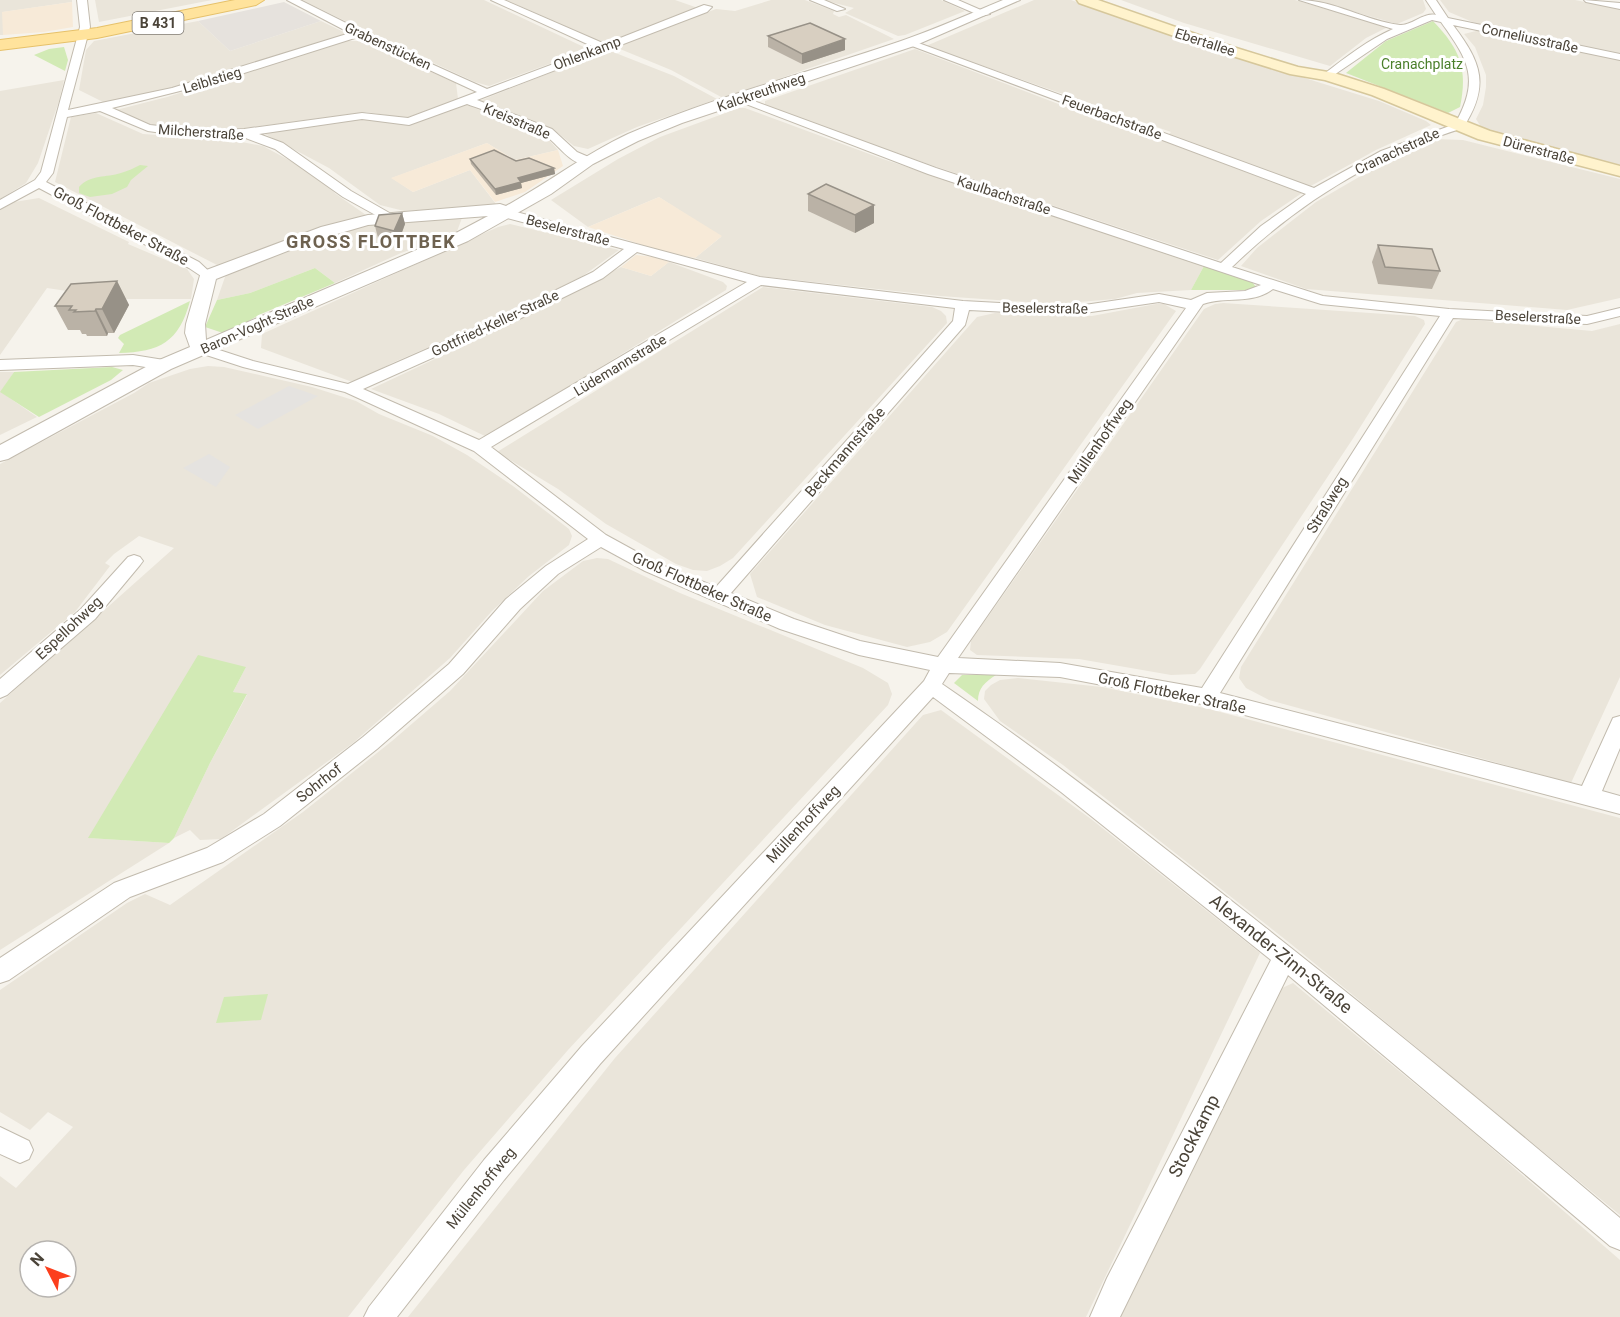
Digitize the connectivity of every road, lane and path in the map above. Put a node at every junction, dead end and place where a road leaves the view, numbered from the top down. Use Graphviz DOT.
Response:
graph roads {
  1 [pos="82,0"];
  2 [pos="256,0"];
  3 [pos="292,0"];
  4 [pos="496,0"];
  5 [pos="815,0"];
  6 [pos="949,0"];
  7 [pos="1014,0"];
  8 [pos="1084,0"];
  9 [pos="1109,0"];
  10 [pos="1304,0"];
  11 [pos="1431,0"];
  12 [pos="1589,0"];
  13 [pos="696,2"];
  14 [pos="1620,6"];
  15 [pos="840,9"];
  16 [pos="985,14"];
  17 [pos="1441,17"];
  18 [pos="1401,28"];
  19 [pos="360,33"];
  20 [pos="82,34"];
  21 [pos="0,43"];
  22 [pos="909,43"];
  23 [pos="604,47"];
  24 [pos="1620,57"];
  25 [pos="1328,76"];
  26 [pos="485,92"];
  27 [pos="739,99"];
  28 [pos="467,100"];
  29 [pos="102,108"];
  30 [pos="62,114"];
  31 [pos="1459,126"];
  32 [pos="244,133"];
  33 [pos="587,161"];
  34 [pos="1620,171"];
  35 [pos="39,183"];
  36 [pos="1315,193"];
  37 [pos="0,205"];
  38 [pos="512,209"];
  39 [pos="388,218"];
  40 [pos="473,220"];
  41 [pos="634,248"];
  42 [pos="1224,267"];
  43 [pos="207,276"];
  44 [pos="759,281"];
  45 [pos="1271,284"];
  46 [pos="963,305"];
  47 [pos="1194,305"];
  48 [pos="1620,312"];
  49 [pos="1449,313"];
  50 [pos="202,349"];
  51 [pos="0,365"];
  52 [pos="164,365"];
  53 [pos="350,389"];
  54 [pos="480,447"];
  55 [pos="0,454"];
  56 [pos="600,539"];
  57 [pos="134,561"];
  58 [pos="719,595"];
  59 [pos="943,665"];
  60 [pos="931,686"];
  61 [pos="0,690"];
  62 [pos="1207,698"];
  63 [pos="1620,724"];
  64 [pos="1588,798"];
  65 [pos="1620,805"];
  66 [pos="1285,957"];
  67 [pos="0,972"];
  68 [pos="1620,1236"];
  69 [pos="378,1317"];
  70 [pos="1105,1317"];
  1 -- 20 [label="street, Groß Flottbeker Straße"];
  2 -- 20 [label="main road, B 431"];
  3 -- 19 [label="street, Grabenstücken"];
  4 -- 23 [label="street"];
  5 -- 15 [label="street"];
  6 -- 16 [label="street"];
  7 -- 16 [label="street, Kalckreuthweg"];
  8 -- 25 [label="main road, Ebertallee"];
  9 -- 25 [label="main road, Ebertallee"];
  10 -- 18 [label="street"];
  11 -- 17 [label="street, Cranachstraße"];
  12 -- 14 [label="street"];
  13 -- 23 [label="street, Ohlenkamp"];
  16 -- 22 [label="street, Kalckreuthweg"];
  17 -- 18 [label="street"];
  17 -- 24 [label="street, Corneliusstraße"];
  17 -- 31 [label="street, Cranachstraße"];
  18 -- 25 [label="street"];
  19 -- 26 [label="street, Grabenstücken"];
  19 -- 29 [label="street, Leiblstieg"];
  20 -- 21 [label="main road, B 431"];
  20 -- 30 [label="street, Groß Flottbeker Straße"];
  22 -- 27 [label="street, Kalckreuthweg"];
  22 -- 36 [label="street, Feuerbachstraße"];
  23 -- 26 [label="street, Ohlenkamp"];
  25 -- 31 [label="main road, Ebertallee"];
  26 -- 28 [label="street, Ohlenkamp"];
  27 -- 33 [label="street, Kalckreuthweg"];
  27 -- 42 [label="street, Kaulbachstraße"];
  28 -- 32 [label="street, Kreisstraße"];
  28 -- 33 [label="street, Kreisstraße"];
  29 -- 30 [label="street, Leiblstieg"];
  29 -- 32 [label="street, Milcherstraße"];
  30 -- 35 [label="street, Groß Flottbeker Straße"];
  31 -- 34 [label="main road, Dürerstraße"];
  31 -- 36 [label="street, Cranachstraße"];
  32 -- 39 [label="street, Milcherstraße"];
  33 -- 38 [label="street, Kalckreuthweg"];
  35 -- 37 [label="street"];
  35 -- 43 [label="street, Groß Flottbeker Straße"];
  36 -- 42 [label="street, Cranachstraße"];
  38 -- 40 [label="street, Baron-Voght-Straße"];
  38 -- 41 [label="street, Beselerstraße"];
  39 -- 40 [label="street"];
  39 -- 43 [label="street"];
  40 -- 50 [label="street, Baron-Voght-Straße"];
  41 -- 44 [label="street, Beselerstraße"];
  41 -- 53 [label="street, Gottfried-Keller-Straße"];
  42 -- 45 [label="street, Kaulbachstraße"];
  43 -- 50 [label="street"];
  44 -- 46 [label="street, Beselerstraße"];
  44 -- 54 [label="street, Lüdemannstraße"];
  45 -- 47 [label="street, Beselerstraße"];
  45 -- 49 [label="street, Beselerstraße"];
  46 -- 47 [label="street, Beselerstraße"];
  46 -- 58 [label="street, Beckmannstraße"];
  47 -- 59 [label="street, Müllenhoffweg"];
  48 -- 49 [label="street, Beselerstraße"];
  49 -- 62 [label="street, Straßweg"];
  50 -- 52 [label="street, Baron-Voght-Straße"];
  50 -- 53 [label="street, Groß Flottbeker Straße"];
  51 -- 52 [label="street"];
  52 -- 55 [label="street, Baron-Voght-Straße"];
  53 -- 54 [label="street, Groß Flottbeker Straße"];
  54 -- 56 [label="street, Groß Flottbeker Straße"];
  56 -- 58 [label="street, Groß Flottbeker Straße"];
  56 -- 67 [label="street, Sohrhof"];
  57 -- 61 [label="street, Espellohweg"];
  58 -- 59 [label="street, Groß Flottbeker Straße"];
  59 -- 60 [label="street, Müllenhoffweg"];
  59 -- 62 [label="street, Groß Flottbeker Straße"];
  60 -- 66 [label="street, Alexander-Zinn-Straße"];
  60 -- 69 [label="street, Müllenhoffweg"];
  62 -- 64 [label="street, Groß Flottbeker Straße"];
  63 -- 64 [label="street"];
  64 -- 65 [label="street, Groß Flottbeker Straße"];
  66 -- 68 [label="street, Alexander-Zinn-Straße"];
  66 -- 70 [label="street, Stockkamp"];
}
